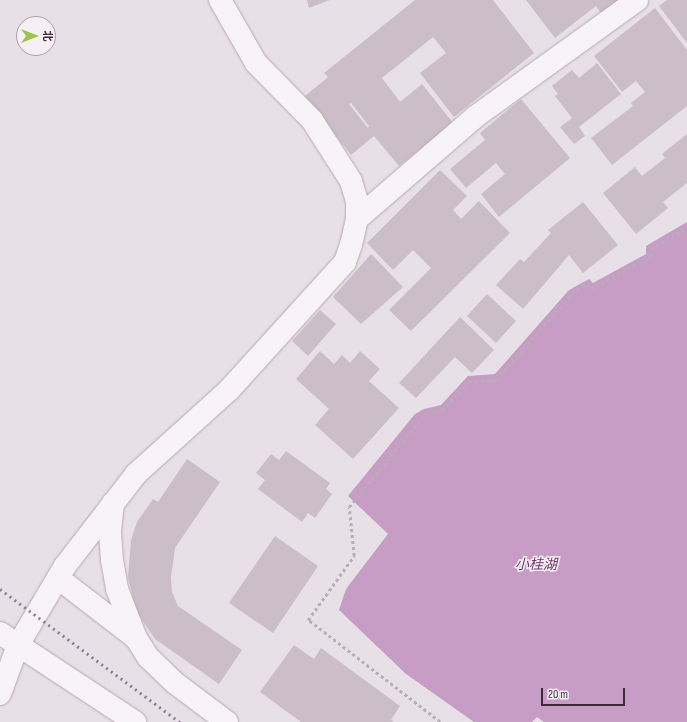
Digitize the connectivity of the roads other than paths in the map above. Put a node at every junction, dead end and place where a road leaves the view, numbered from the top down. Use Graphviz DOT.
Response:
graph roads {
  1 [pos="220,0"];
  2 [pos="637,0"];
  3 [pos="357,219"];
  4 [pos="113,503"];
  5 [pos="58,578"];
  6 [pos="0,633"];
  7 [pos="136,638"];
  8 [pos="18,645"];
  9 [pos="0,694"];
  10 [pos="135,722"];
  11 [pos="227,722"];
  1 -- 3 [label="street"];
  2 -- 3 [label="street"];
  3 -- 4 [label="street"];
  4 -- 5 [label="street"];
  4 -- 7 [label="street"];
  5 -- 7 [label="street"];
  5 -- 8 [label="street"];
  6 -- 8 [label="street"];
  7 -- 11 [label="street"];
  8 -- 9 [label="street"];
  8 -- 10 [label="street"];
}
